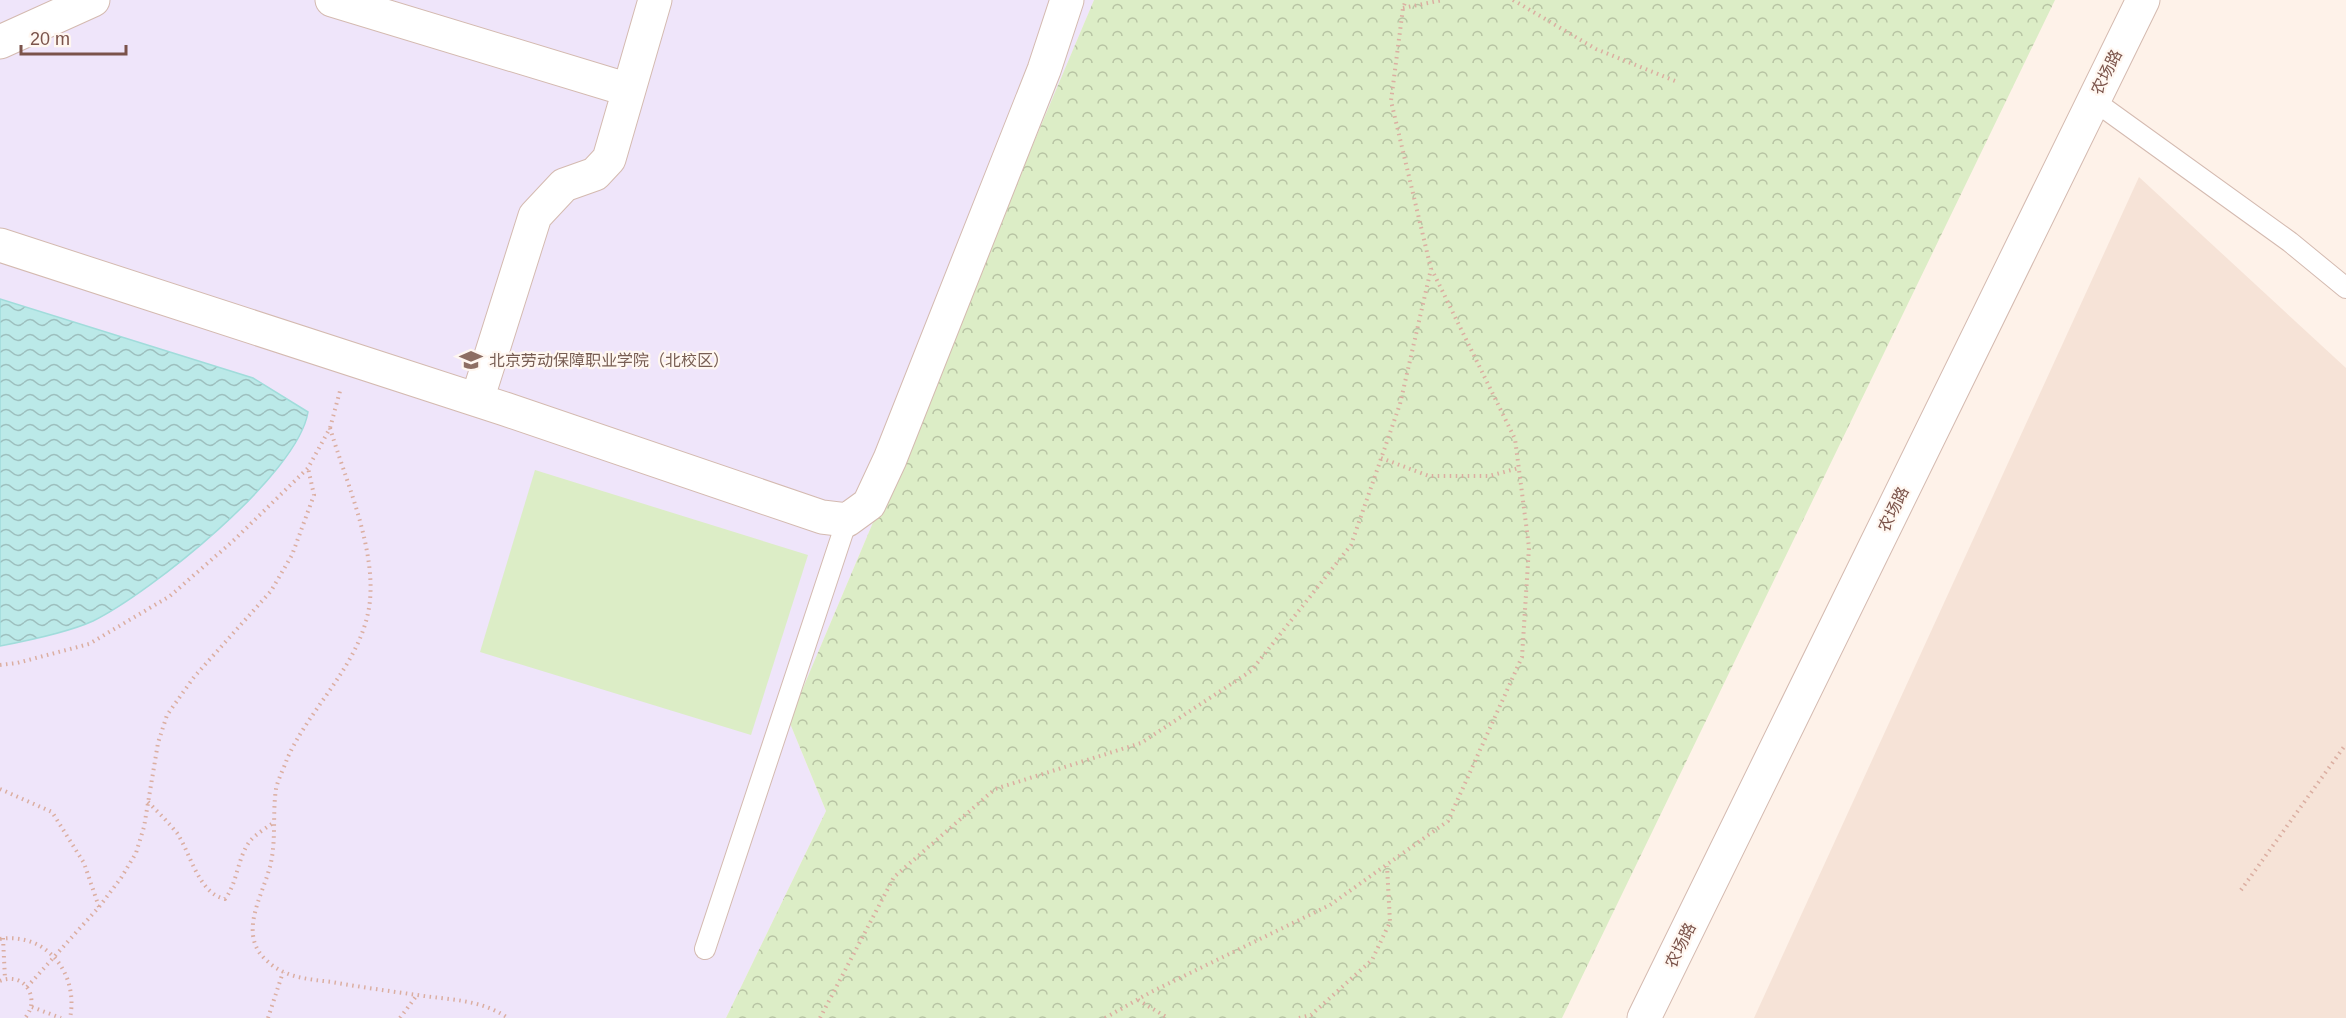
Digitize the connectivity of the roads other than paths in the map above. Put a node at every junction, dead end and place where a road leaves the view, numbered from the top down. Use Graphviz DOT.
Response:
graph roads {
  1 [pos="93,0"];
  2 [pos="332,0"];
  3 [pos="655,0"];
  4 [pos="1067,0"];
  5 [pos="2143,0"];
  6 [pos="0,42"];
  7 [pos="629,90"];
  8 [pos="2093,100"];
  9 [pos="0,245"];
  10 [pos="2346,288"];
  11 [pos="477,400"];
  12 [pos="847,520"];
  13 [pos="705,949"];
  14 [pos="1644,1018"];
  1 -- 6 [label="street"];
  2 -- 7 [label="street"];
  3 -- 7 [label="street"];
  4 -- 12 [label="street"];
  5 -- 8 [label="street, 农场路"];
  7 -- 11 [label="street"];
  8 -- 10 [label="lane"];
  8 -- 14 [label="street, 农场路"];
  9 -- 11 [label="street"];
  11 -- 12 [label="street"];
  12 -- 13 [label="lane"];
}
